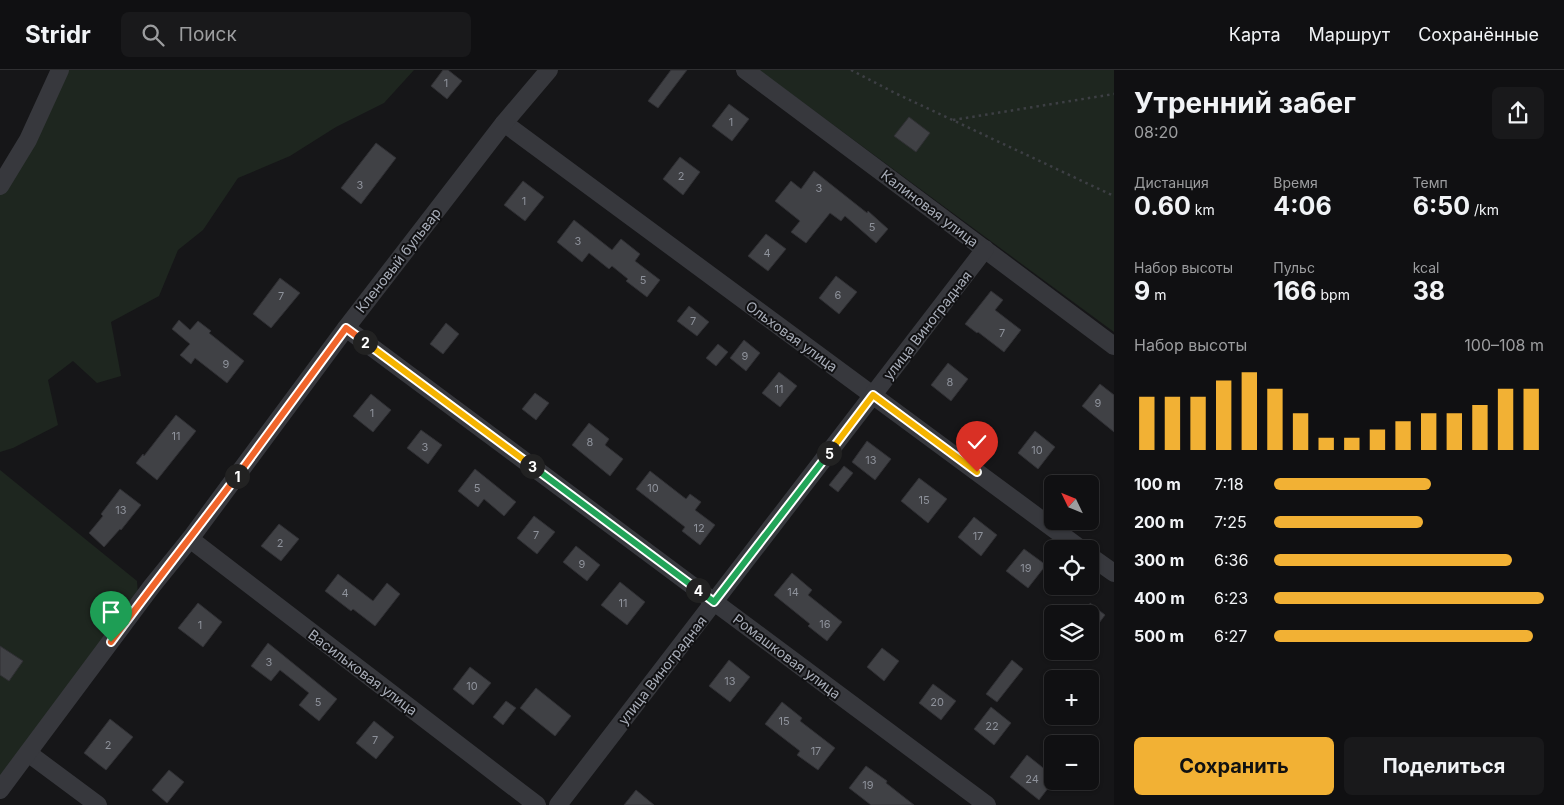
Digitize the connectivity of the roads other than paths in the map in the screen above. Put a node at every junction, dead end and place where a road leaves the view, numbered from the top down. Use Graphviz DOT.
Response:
graph roads {
  1 [pos="60,70"];
  2 [pos="549,70"];
  3 [pos="745,70"];
  4 [pos="504,122"];
  5 [pos="0,185"];
  6 [pos="985,250"];
  7 [pos="346,328"];
  8 [pos="1114,346"];
  9 [pos="873,395"];
  10 [pos="190,539"];
  11 [pos="1068,540"];
  12 [pos="1099,563"];
  13 [pos="1114,574"];
  14 [pos="714,602"];
  15 [pos="28,753"];
  16 [pos="0,790"];
  17 [pos="98,805"];
  18 [pos="537,805"];
  19 [pos="558,805"];
  20 [pos="987,805"];
  1 -- 5 [label="street"];
  2 -- 4 [label="street, Кленовый бульвар"];
  3 -- 6 [label="street, Калиновая улица"];
  4 -- 7 [label="street, Кленовый бульвар"];
  4 -- 9 [label="street, Ольховая улица"];
  6 -- 8 [label="street, Калиновая улица"];
  6 -- 9 [label="street, улица Виноградная"];
  7 -- 10 [label="street, Кленовый бульвар"];
  7 -- 14 [label="street, Ромашковая улица"];
  9 -- 11 [label="street, Ольховая улица"];
  9 -- 14 [label="street, улица Виноградная"];
  10 -- 15 [label="street, Кленовый бульвар"];
  10 -- 18 [label="street, Васильковая улица"];
  12 -- 13 [label="street"];
  14 -- 19 [label="street, улица Виноградная"];
  14 -- 20 [label="street, Ромашковая улица"];
  15 -- 16 [label="street, Кленовый бульвар"];
  15 -- 17 [label="street"];
}
